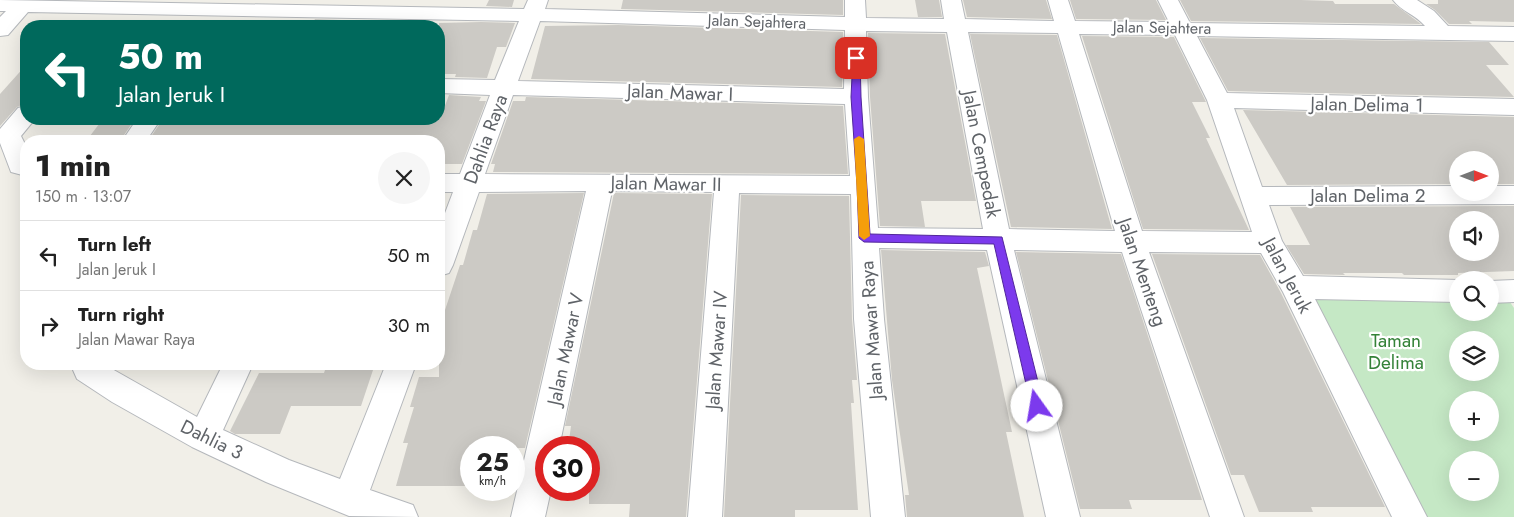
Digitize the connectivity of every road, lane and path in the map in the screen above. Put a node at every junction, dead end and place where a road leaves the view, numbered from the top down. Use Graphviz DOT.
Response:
graph roads {
  1 [pos="1058,0"];
  2 [pos="1168,0"];
  3 [pos="1403,0"];
  4 [pos="0,5"];
  5 [pos="23,5"];
  6 [pos="235,5"];
  7 [pos="536,7"];
  8 [pos="120,8"];
  9 [pos="856,12"];
  10 [pos="953,12"];
  11 [pos="109,20"];
  12 [pos="221,20"];
  13 [pos="1066,26"];
  14 [pos="1182,27"];
  15 [pos="0,30"];
  16 [pos="1441,32"];
  17 [pos="1514,34"];
  18 [pos="445,86"];
  19 [pos="504,87"];
  20 [pos="856,97"];
  21 [pos="1219,100"];
  22 [pos="1514,107"];
  23 [pos="20,120"];
  24 [pos="4,135"];
  25 [pos="20,166"];
  26 [pos="601,182"];
  27 [pos="445,183"];
  28 [pos="470,183"];
  29 [pos="727,183"];
  30 [pos="863,185"];
  31 [pos="1514,195"];
  32 [pos="1252,196"];
  33 [pos="864,238"];
  34 [pos="998,240"];
  35 [pos="1132,241"];
  36 [pos="1269,243"];
  37 [pos="445,249"];
  38 [pos="1295,287"];
  39 [pos="1449,291"];
  40 [pos="88,370"];
  41 [pos="235,370"];
  42 [pos="399,370"];
  43 [pos="203,437"];
  44 [pos="349,500"];
  45 [pos="401,517"];
  46 [pos="528,517"];
  47 [pos="705,517"];
  48 [pos="888,517"];
  49 [pos="1063,517"];
  50 [pos="1228,517"];
  51 [pos="1410,517"];
  1 -- 13 [label="street, Jalan Menteng"];
  2 -- 14 [label="street, Jalan Jeruk"];
  3 -- 16 [label="street"];
  4 -- 5 [label="street, Jalan Sejahtera"];
  5 -- 8 [label="street, Jalan Sejahtera"];
  5 -- 15 [label="street"];
  6 -- 7 [label="street, Jalan Sejahtera"];
  6 -- 8 [label="street, Jalan Sejahtera"];
  6 -- 12 [label="street"];
  7 -- 9 [label="street, Jalan Sejahtera"];
  7 -- 19 [label="street, Dahlia Raya"];
  8 -- 11 [label="street"];
  9 -- 10 [label="street, Jalan Sejahtera"];
  9 -- 20 [label="street, Jalan Mawar Raya"];
  10 -- 13 [label="street, Jalan Sejahtera"];
  10 -- 34 [label="street, Jalan Cempedak"];
  13 -- 14 [label="street, Jalan Sejahtera"];
  13 -- 35 [label="street, Jalan Menteng"];
  14 -- 16 [label="street, Jalan Sejahtera"];
  14 -- 21 [label="street, Jalan Jeruk"];
  16 -- 17 [label="street, Jalan Sejahtera"];
  18 -- 19 [label="street, Jalan Mawar I"];
  19 -- 20 [label="street, Jalan Mawar I"];
  19 -- 28 [label="street, Dahlia Raya"];
  20 -- 30 [label="street, Jalan Mawar Raya"];
  21 -- 22 [label="street, Jalan Delima 1"];
  21 -- 32 [label="street, Jalan Jeruk"];
  23 -- 24 [label="street"];
  24 -- 25 [label="street"];
  26 -- 28 [label="street, Jalan Mawar II"];
  26 -- 29 [label="street, Jalan Mawar II"];
  26 -- 46 [label="street, Jalan Mawar V"];
  27 -- 28 [label="street, Jalan Mawar II"];
  28 -- 37 [label="street, Dahlia Raya"];
  29 -- 30 [label="street, Jalan Mawar II"];
  29 -- 47 [label="street, Jalan Mawar IV"];
  30 -- 33 [label="street, Jalan Mawar Raya"];
  31 -- 32 [label="street, Jalan Delima 2"];
  32 -- 36 [label="street, Jalan Jeruk"];
  33 -- 34 [label="street"];
  33 -- 48 [label="street, Jalan Mawar Raya"];
  34 -- 35 [label="street"];
  34 -- 49 [label="street, Jalan Cempedak"];
  35 -- 36 [label="street"];
  35 -- 50 [label="street, Jalan Menteng"];
  36 -- 38 [label="street, Jalan Jeruk"];
  38 -- 39 [label="street"];
  38 -- 51 [label="street, Jalan Jeruk"];
  40 -- 43 [label="street, Dahlia 3"];
  41 -- 43 [label="street"];
  42 -- 44 [label="street"];
  43 -- 44 [label="street, Dahlia 3"];
  44 -- 45 [label="street, Dahlia 3"];
}
